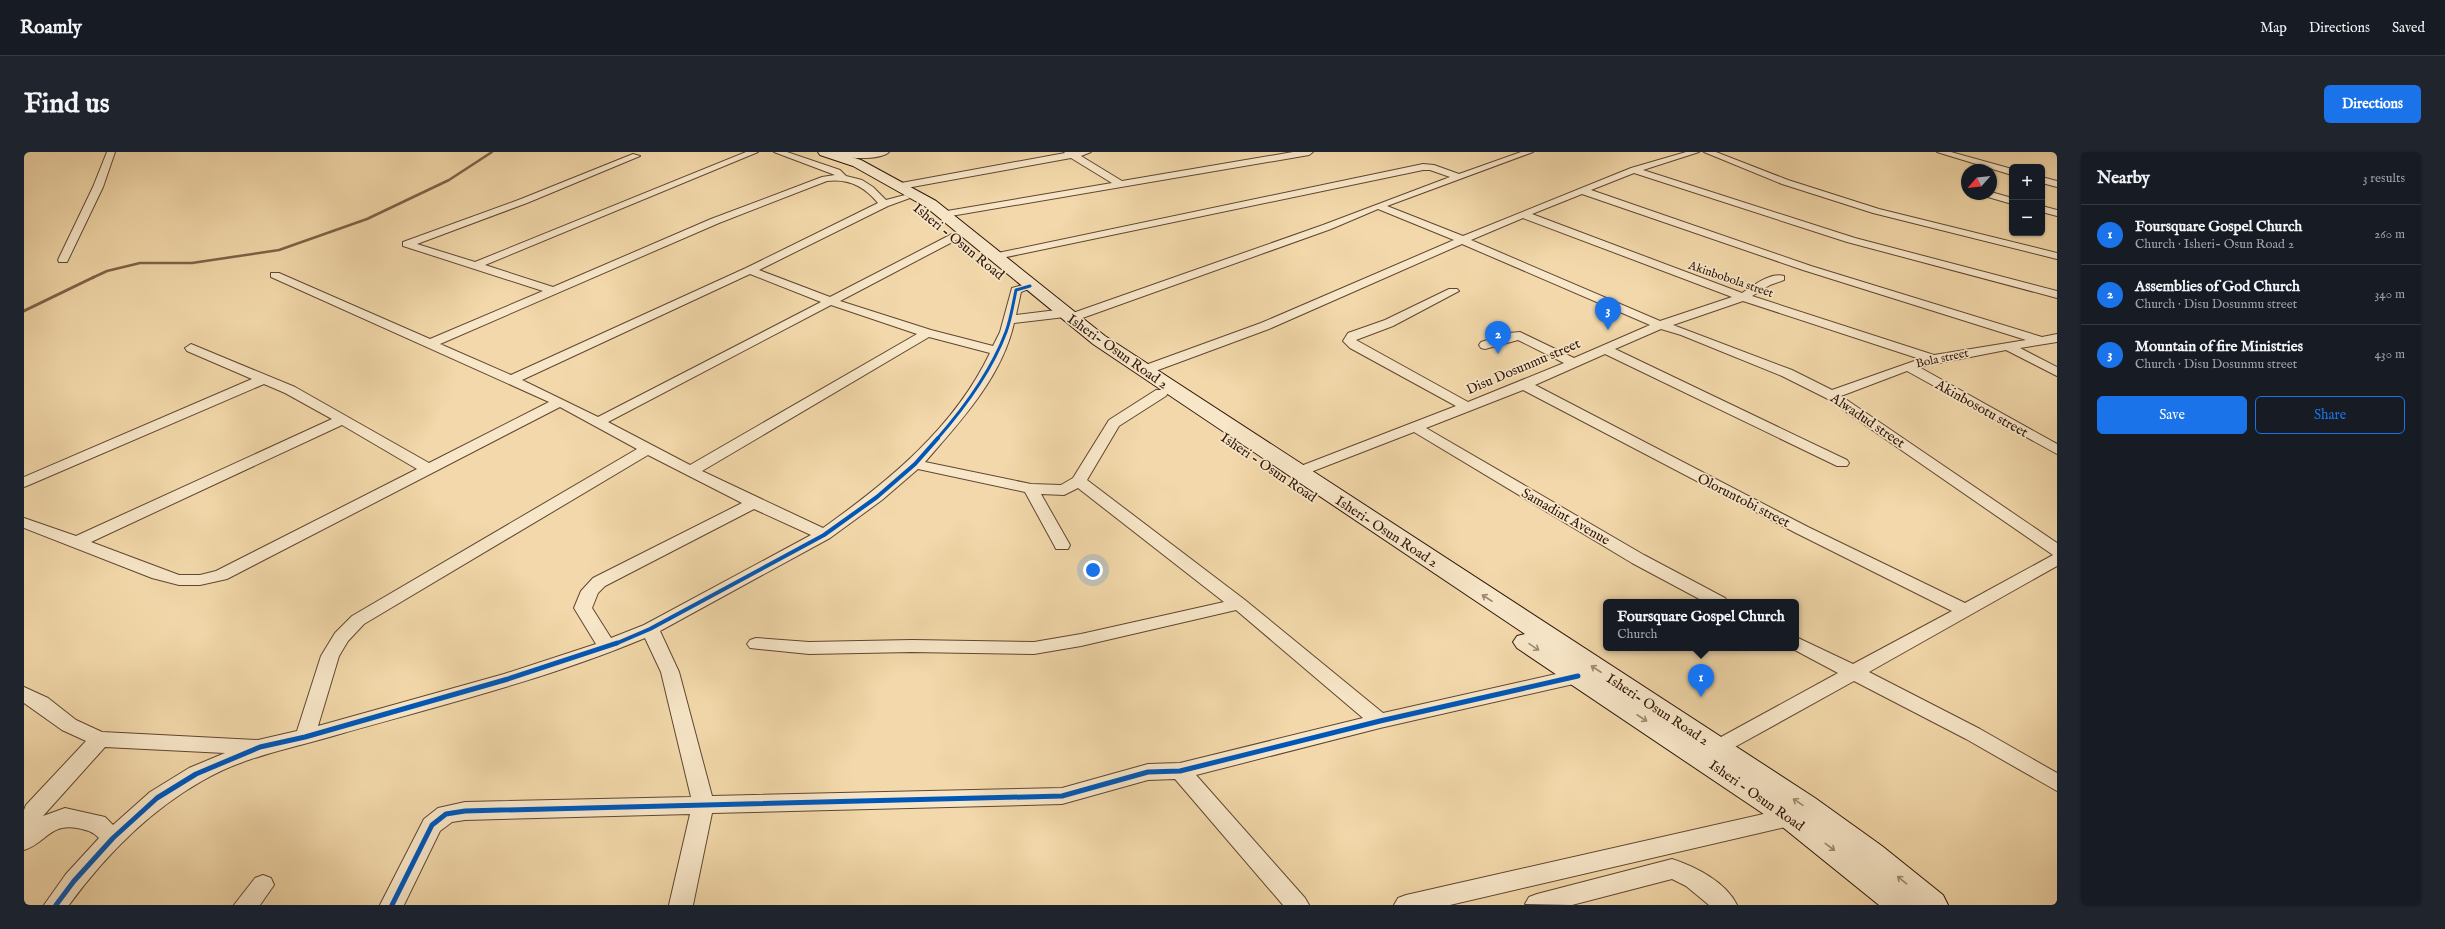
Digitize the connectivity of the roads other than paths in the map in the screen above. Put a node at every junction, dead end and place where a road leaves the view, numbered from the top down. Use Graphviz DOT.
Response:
graph roads {
  1 [pos="111,152"];
  2 [pos="754,152"];
  3 [pos="778,152"];
  4 [pos="807,152"];
  5 [pos="885,152"];
  6 [pos="1086,152"];
  7 [pos="1309,152"];
  8 [pos="1529,152"];
  9 [pos="1696,152"];
  10 [pos="1708,152"];
  11 [pos="1941,152"];
  12 [pos="1070,153"];
  13 [pos="636,156"];
  14 [pos="837,160"];
  15 [pos="1634,170"];
  16 [pos="2009,171"];
  17 [pos="1458,177"];
  18 [pos="2045,181"];
  19 [pos="1119,183"];
  20 [pos="2057,184"];
  21 [pos="1583,191"];
  22 [pos="897,196"];
  23 [pos="1997,197"];
  24 [pos="2009,200"];
  25 [pos="1378,206"];
  26 [pos="2045,210"];
  27 [pos="945,214"];
  28 [pos="1523,214"];
  29 [pos="2057,214"];
  30 [pos="956,236"];
  31 [pos="1462,241"];
  32 [pos="997,256"];
  33 [pos="2057,256"];
  34 [pos="63,260"];
  35 [pos="477,265"];
  36 [pos="750,270"];
  37 [pos="275,275"];
  38 [pos="1780,278"];
  39 [pos="1023,288"];
  40 [pos="554,291"];
  41 [pos="1453,291"];
  42 [pos="2057,295"];
  43 [pos="1743,297"];
  44 [pos="830,301"];
  45 [pos="1061,315"];
  46 [pos="1008,320"];
  47 [pos="1660,325"];
  48 [pos="927,333"];
  49 [pos="2057,338"];
  50 [pos="2040,340"];
  51 [pos="432,343"];
  52 [pos="1485,345"];
  53 [pos="2007,346"];
  54 [pos="191,348"];
  55 [pos="1605,349"];
  56 [pos="997,351"];
  57 [pos="1933,359"];
  58 [pos="1574,363"];
  59 [pos="1908,366"];
  60 [pos="1145,370"];
  61 [pos="2057,372"];
  62 [pos="263,379"];
  63 [pos="511,380"];
  64 [pos="1524,385"];
  65 [pos="1161,393"];
  66 [pos="1831,395"];
  67 [pos="560,402"];
  68 [pos="1467,407"];
  69 [pos="344,419"];
  70 [pos="598,422"];
  71 [pos="1415,427"];
  72 [pos="648,449"];
  73 [pos="2057,450"];
  74 [pos="1842,463"];
  75 [pos="915,464"];
  76 [pos="430,470"];
  77 [pos="692,470"];
  78 [pos="1298,472"];
  79 [pos="1079,481"];
  80 [pos="24,482"];
  81 [pos="1031,488"];
  82 [pos="754,503"];
  83 [pos="24,523"];
  84 [pos="824,535"];
  85 [pos="77,542"];
  86 [pos="1062,545"];
  87 [pos="2057,551"];
  88 [pos="2057,559"];
  89 [pos="1713,599"];
  90 [pos="1239,604"];
  91 [pos="1966,611"];
  92 [pos="650,629"];
  93 [pos="756,644"];
  94 [pos="1799,645"];
  95 [pos="607,647"];
  96 [pos="1851,672"];
  97 [pos="1578,676"];
  98 [pos="24,694"];
  99 [pos="1380,721"];
  100 [pos="305,737"];
  101 [pos="100,739"];
  102 [pos="260,747"];
  103 [pos="1717,748"];
  104 [pos="1180,771"];
  105 [pos="2057,783"];
  106 [pos="703,804"];
  107 [pos="1790,817"];
  108 [pos="113,838"];
  109 [pos="25,840"];
  110 [pos="263,885"];
  111 [pos="1537,904"];
  112 [pos="56,905"];
  113 [pos="246,905"];
  114 [pos="392,905"];
  115 [pos="681,905"];
  116 [pos="1297,905"];
  117 [pos="1406,905"];
  118 [pos="1725,905"];
  119 [pos="1903,905"];
  120 [pos="1932,905"];
  1 -- 34 [label="street"];
  2 -- 35 [label="street"];
  3 -- 14 [label="street"];
  4 -- 14 [label="main road, Isheri - Osun Road"];
  5 -- 14 [label="street"];
  6 -- 12 [label="street"];
  7 -- 19 [label="street"];
  8 -- 17 [label="street"];
  9 -- 15 [label="street"];
  10 -- 33 [label="street"];
  11 -- 16 [label="street"];
  12 -- 19 [label="street"];
  12 -- 22 [label="street"];
  13 -- 35 [label="street"];
  14 -- 22 [label="main road, Isheri - Osun Road"];
  14 -- 40 [label="street"];
  15 -- 21 [label="street"];
  15 -- 42 [label="street"];
  17 -- 25 [label="street"];
  17 -- 32 [label="street"];
  18 -- 20 [label="street"];
  19 -- 27 [label="street"];
  21 -- 28 [label="street"];
  21 -- 50 [label="street"];
  22 -- 27 [label="main road"];
  22 -- 30 [label="main road, Isheri - Osun Road"];
  22 -- 36 [label="street"];
  23 -- 24 [label="street"];
  25 -- 31 [label="street, Alwadud street"];
  25 -- 45 [label="street"];
  26 -- 29 [label="street"];
  27 -- 32 [label="main road"];
  28 -- 31 [label="street"];
  28 -- 43 [label="street, Akinbobola street"];
  30 -- 39 [label="main road, Isheri - Osun Road"];
  30 -- 44 [label="street"];
  31 -- 47 [label="street, Alwadud street"];
  31 -- 60 [label="street"];
  32 -- 39 [label="main road"];
  35 -- 40 [label="street"];
  36 -- 44 [label="street"];
  36 -- 63 [label="street"];
  37 -- 51 [label="street"];
  38 -- 43 [label="street, Disu Dosunmu street"];
  39 -- 45 [label="main road, Isheri - Osun Road"];
  39 -- 46 [label="street"];
  40 -- 51 [label="street"];
  41 -- 68 [label="street"];
  43 -- 47 [label="street, Disu Dosunmu street"];
  43 -- 57 [label="street, Akinbobola street"];
  44 -- 48 [label="street"];
  44 -- 70 [label="street"];
  45 -- 46 [label="street"];
  45 -- 60 [label="main road, Isheri- Osun Road 2"];
  45 -- 65 [label="main road, Isheri - Osun Road"];
  46 -- 56 [label="street"];
  47 -- 55 [label="street, Disu Dosunmu street"];
  47 -- 66 [label="street, Alwadud street"];
  48 -- 56 [label="street"];
  48 -- 77 [label="street"];
  49 -- 50 [label="street, Bola street"];
  50 -- 53 [label="street, Bola street"];
  51 -- 63 [label="street"];
  52 -- 58 [label="street"];
  53 -- 57 [label="street, Bola street"];
  53 -- 61 [label="street"];
  54 -- 62 [label="street"];
  55 -- 58 [label="street, Disu Dosunmu street"];
  55 -- 74 [label="street"];
  56 -- 75 [label="street"];
  57 -- 59 [label="street, Bola street"];
  58 -- 64 [label="street, Disu Dosunmu street"];
  59 -- 66 [label="street, Bola street"];
  59 -- 73 [label="street, Akinbosotu street"];
  60 -- 78 [label="main road, Isheri- Osun Road 2"];
  62 -- 69 [label="street"];
  62 -- 80 [label="street"];
  63 -- 67 [label="street"];
  64 -- 68 [label="street, Disu Dosunmu street"];
  64 -- 91 [label="street, Oloruntobi street"];
  65 -- 79 [label="street"];
  65 -- 97 [label="main road, Isheri - Osun Road, one-way"];
  66 -- 87 [label="street, Alwadud street"];
  67 -- 70 [label="street"];
  67 -- 76 [label="street"];
  68 -- 71 [label="street, Disu Dosunmu street"];
  69 -- 76 [label="street"];
  69 -- 85 [label="street"];
  70 -- 72 [label="street"];
  71 -- 78 [label="street, Disu Dosunmu street"];
  71 -- 89 [label="street, Samadint Avenue"];
  72 -- 77 [label="street"];
  72 -- 100 [label="street"];
  75 -- 81 [label="street"];
  75 -- 84 [label="street"];
  76 -- 85 [label="street"];
  77 -- 82 [label="street"];
  103 -- 78 [label="main road, Isheri- Osun Road 2, one-way"];
  79 -- 81 [label="street"];
  79 -- 90 [label="street"];
  81 -- 86 [label="street"];
  82 -- 84 [label="street"];
  82 -- 95 [label="street"];
  83 -- 85 [label="street"];
  84 -- 92 [label="street"];
  88 -- 91 [label="street"];
  90 -- 93 [label="street"];
  90 -- 99 [label="street"];
  91 -- 96 [label="street"];
  92 -- 95 [label="street"];
  92 -- 106 [label="street"];
  94 -- 96 [label="street"];
  95 -- 100 [label="street"];
  96 -- 103 [label="street"];
  96 -- 105 [label="street"];
  97 -- 99 [label="street"];
  97 -- 107 [label="main road, Isheri - Osun Road, one-way"];
  98 -- 101 [label="street"];
  99 -- 104 [label="street"];
  100 -- 102 [label="street"];
  101 -- 102 [label="street"];
  101 -- 109 [label="street"];
  102 -- 108 [label="street"];
  120 -- 103 [label="main road, Isheri- Osun Road 2, one-way"];
  104 -- 106 [label="street"];
  104 -- 116 [label="street"];
  106 -- 114 [label="street"];
  106 -- 115 [label="street"];
  107 -- 117 [label="street"];
  107 -- 119 [label="main road, Isheri - Osun Road, one-way"];
  108 -- 109 [label="street"];
  108 -- 112 [label="street"];
  110 -- 113 [label="street"];
  111 -- 118 [label="street"];
}
